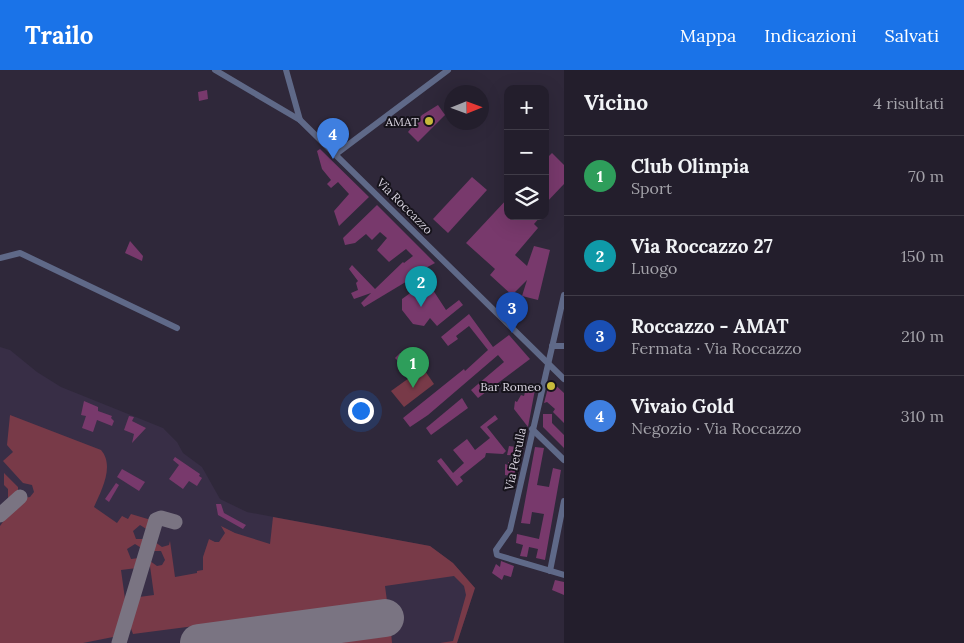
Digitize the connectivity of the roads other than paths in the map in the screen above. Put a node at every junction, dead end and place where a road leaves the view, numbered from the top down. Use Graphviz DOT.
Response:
graph roads {
  1 [pos="215,70"];
  2 [pos="286,70"];
  3 [pos="448,70"];
  4 [pos="300,120"];
  5 [pos="336,154"];
  6 [pos="0,258"];
  7 [pos="564,295"];
  8 [pos="177,328"];
  9 [pos="552,346"];
  10 [pos="564,346"];
  11 [pos="548,363"];
  12 [pos="564,379"];
  13 [pos="532,429"];
  14 [pos="564,459"];
  15 [pos="564,501"];
  16 [pos="550,572"];
  17 [pos="564,575"];
  1 -- 4 [label="street, Via Roccazzo"];
  2 -- 4 [label="street"];
  3 -- 5 [label="street"];
  4 -- 5 [label="street, Via Roccazzo"];
  5 -- 11 [label="street, Via Roccazzo"];
  6 -- 8 [label="street"];
  7 -- 9 [label="street, Via Petrulla"];
  9 -- 10 [label="street"];
  9 -- 11 [label="street, Via Petrulla"];
  11 -- 12 [label="street, Via Roccazzo"];
  11 -- 13 [label="street, Via Petrulla"];
  13 -- 14 [label="street"];
  13 -- 16 [label="street, Via Petrulla"];
  15 -- 16 [label="street"];
  16 -- 17 [label="street"];
}
